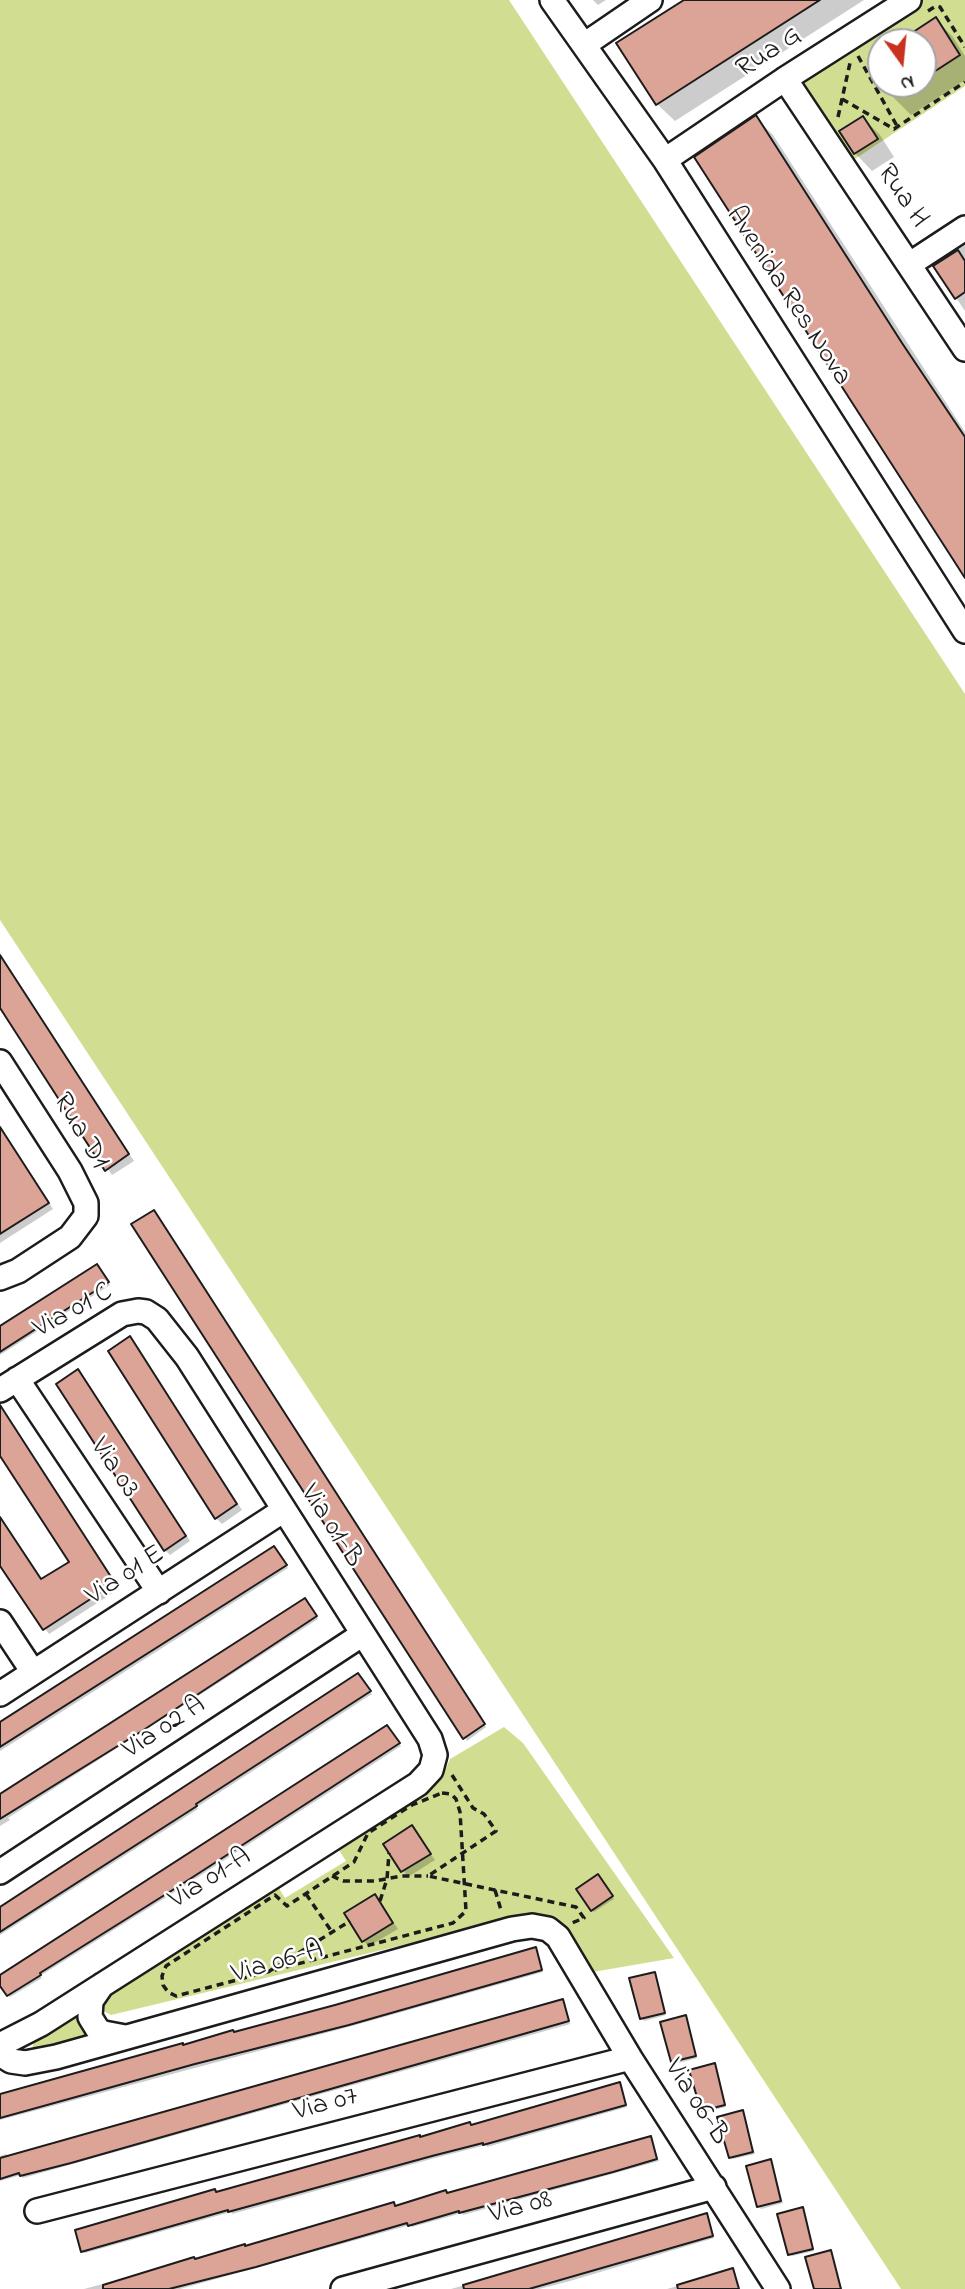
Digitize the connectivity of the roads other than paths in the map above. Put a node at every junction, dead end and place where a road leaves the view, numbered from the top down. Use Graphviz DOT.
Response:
graph roads {
  1 [pos="552,0"];
  2 [pos="650,0"];
  3 [pos="918,6"];
  4 [pos="584,45"];
  5 [pos="785,79"];
  6 [pos="665,160"];
  7 [pos="965,229"];
  8 [pos="910,264"];
  9 [pos="965,349"];
  10 [pos="965,631"];
  11 [pos="0,1062"];
  12 [pos="0,1278"];
  13 [pos="173,1337"];
  14 [pos="8,1384"];
  15 [pos="284,1510"];
  16 [pos="159,1592"];
  17 [pos="0,1622"];
  18 [pos="363,1634"];
  19 [pos="33,1672"];
  20 [pos="0,1694"];
  21 [pos="435,1750"];
  22 [pos="0,1872"];
  23 [pos="566,1937"];
  24 [pos="102,1985"];
  25 [pos="125,2037"];
  26 [pos="0,2045"];
  27 [pos="0,2054"];
  28 [pos="630,2058"];
  29 [pos="714,2187"];
  30 [pos="37,2211"];
  31 [pos="343,2289"];
  32 [pos="778,2289"];
  1 -- 4 [label="street, Avenida Res Nova"];
  2 -- 4 [label="street"];
  3 -- 5 [label="street, Rua G"];
  4 -- 6 [label="street, Avenida Res Nova"];
  5 -- 6 [label="street, Rua G"];
  5 -- 8 [label="street, Rua H"];
  6 -- 10 [label="street, Avenida Res Nova"];
  7 -- 8 [label="street"];
  8 -- 9 [label="street, Rua H"];
  11 -- 12 [label="street, Rua D1"];
  13 -- 14 [label="street, Via 01 C"];
  13 -- 15 [label="street, Via 01-B"];
  14 -- 16 [label="street, Via 03"];
  15 -- 16 [label="street, Via 01 E"];
  15 -- 18 [label="street, Via 01-B"];
  16 -- 19 [label="street, Via 01 E"];
  17 -- 19 [label="street"];
  18 -- 21 [label="street, Via 01-B"];
  18 -- 22 [label="street, Via 02 A"];
  19 -- 20 [label="street, Via 01 E"];
  21 -- 24 [label="street, Via 01-A"];
  23 -- 25 [label="street, Via 06-A"];
  23 -- 28 [label="street, Via 06-B"];
  24 -- 25 [label="street"];
  24 -- 26 [label="street, Via 01-A"];
  25 -- 27 [label="street, Via 06-A"];
  28 -- 29 [label="street, Via 06-B"];
  28 -- 30 [label="street, Via 07"];
  29 -- 31 [label="street, Via 08"];
  29 -- 32 [label="street, Via 06-B"];
}
